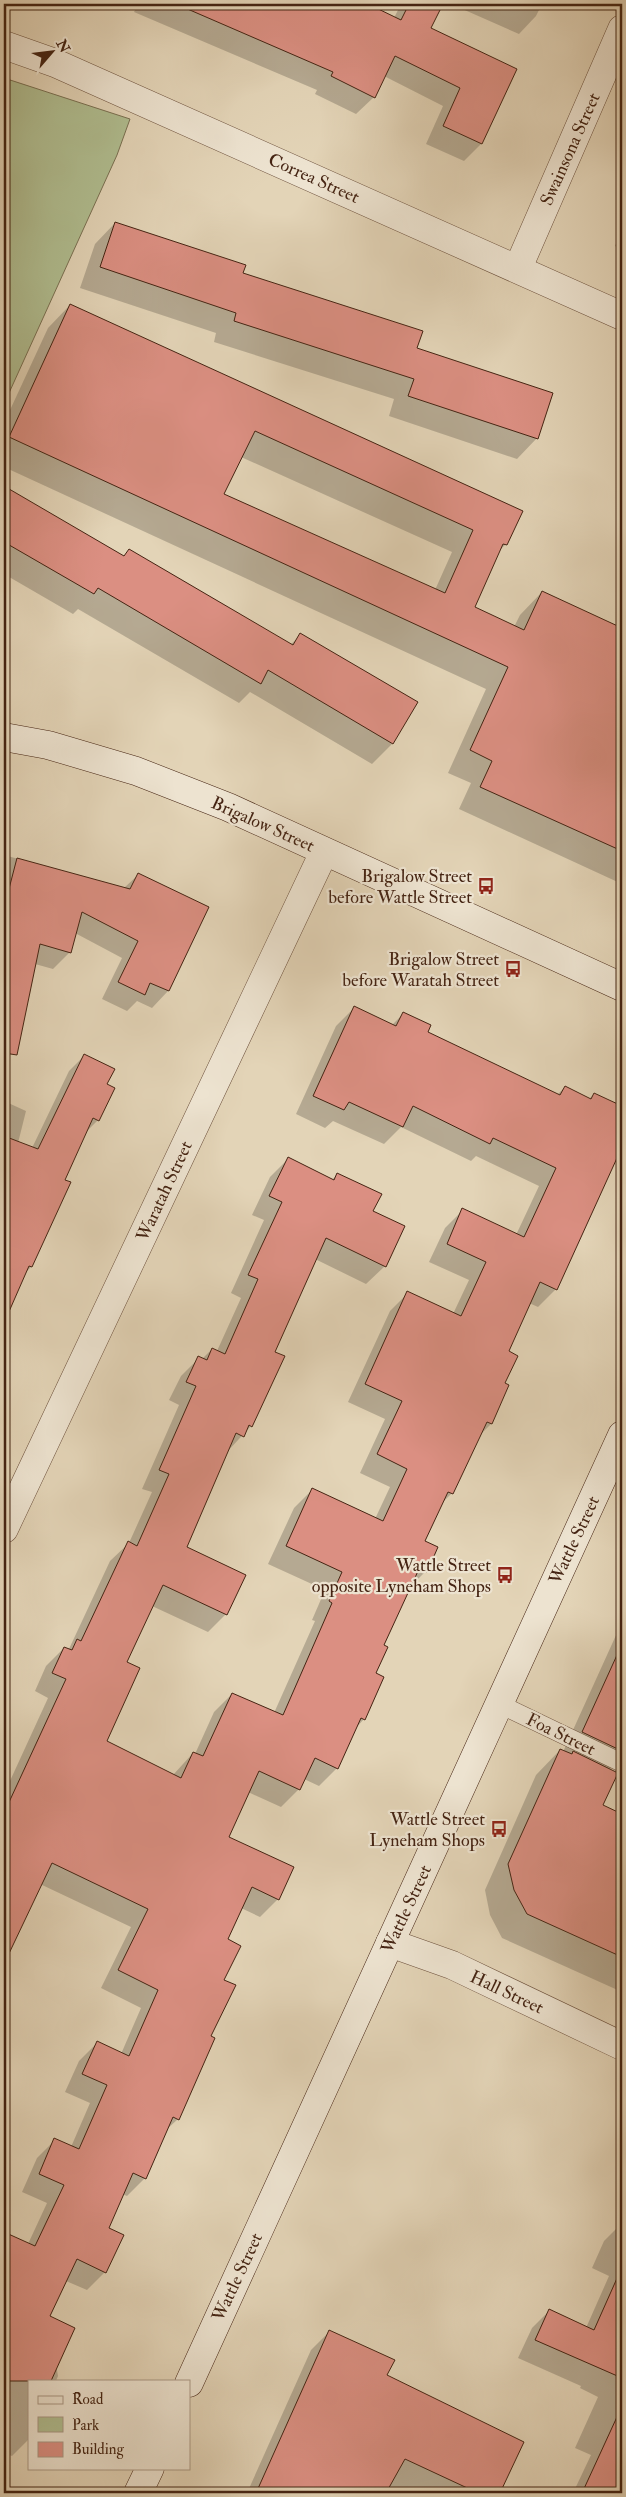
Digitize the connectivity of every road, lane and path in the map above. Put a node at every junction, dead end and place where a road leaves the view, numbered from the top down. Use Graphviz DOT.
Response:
graph roads {
  1 [pos="622,29"];
  2 [pos="4,45"];
  3 [pos="518,268"];
  4 [pos="622,316"];
  5 [pos="4,737"];
  6 [pos="324,852"];
  7 [pos="622,987"];
  8 [pos="622,1435"];
  9 [pos="4,1529"];
  10 [pos="499,1704"];
  11 [pos="622,1764"];
  12 [pos="390,1943"];
  13 [pos="622,2046"];
  14 [pos="190,2381"];
  15 [pos="149,2470"];
  16 [pos="138,2493"];
  1 -- 3 [label="street, Swainsona Street"];
  2 -- 3 [label="street, Correa Street"];
  3 -- 4 [label="street, Correa Street"];
  5 -- 6 [label="street, Brigalow Street"];
  6 -- 7 [label="street, Brigalow Street"];
  6 -- 9 [label="street, Waratah Street"];
  8 -- 10 [label="street, Wattle Street"];
  10 -- 11 [label="lane, Foa Street"];
  10 -- 12 [label="street, Wattle Street"];
  12 -- 13 [label="street, Hall Street"];
  12 -- 14 [label="street, Wattle Street"];
  15 -- 16 [label="street"];
}
